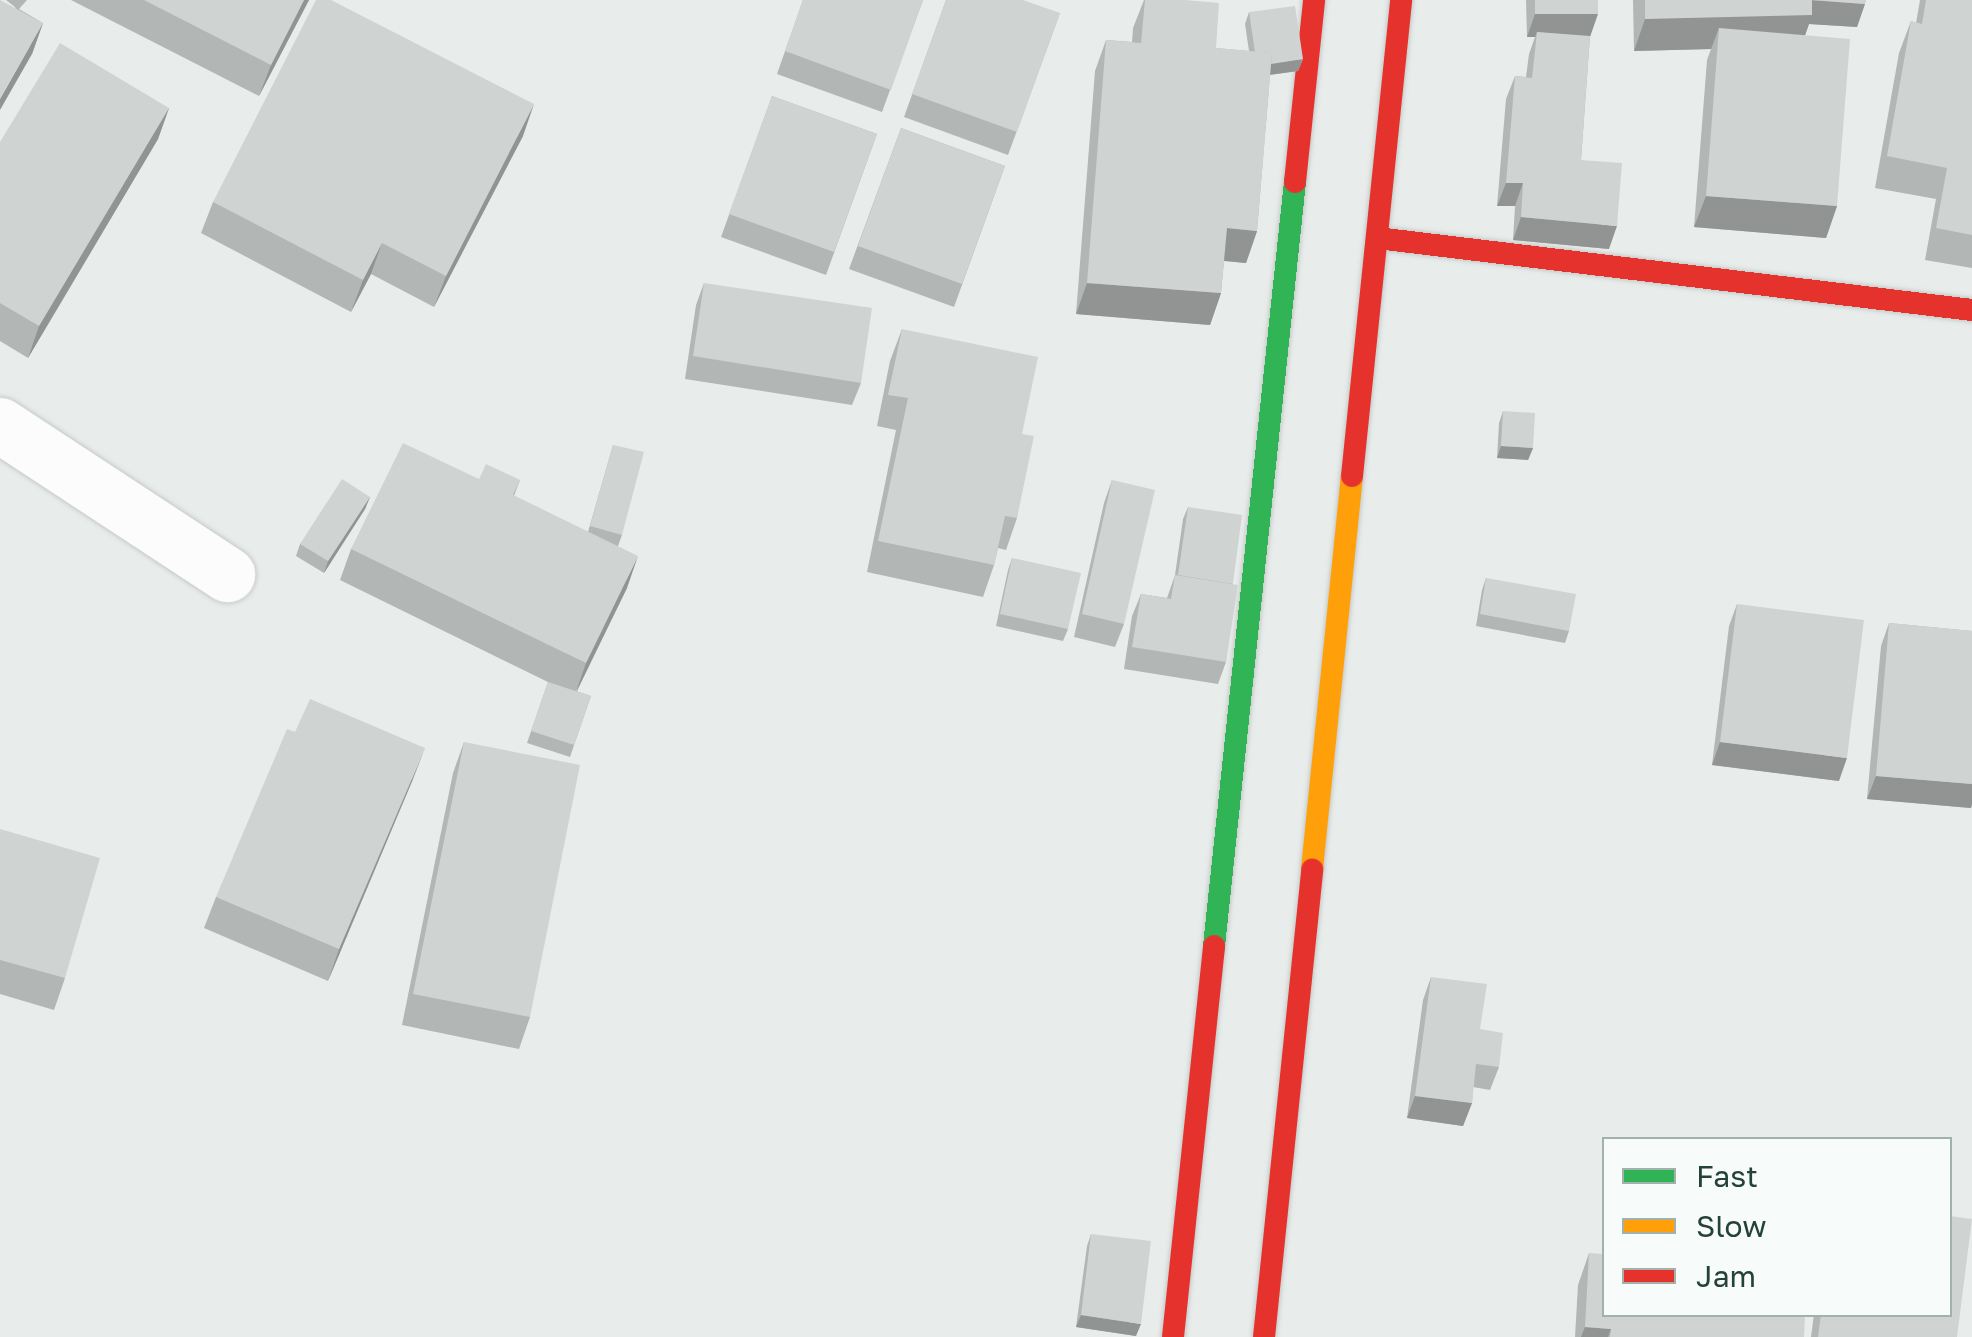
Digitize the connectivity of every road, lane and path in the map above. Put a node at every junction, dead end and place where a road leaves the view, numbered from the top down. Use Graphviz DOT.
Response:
graph roads {
  1 [pos="1314,0"];
  2 [pos="1401,0"];
  3 [pos="1376,238"];
  4 [pos="1972,310"];
  5 [pos="0,425"];
  6 [pos="227,574"];
  7 [pos="1173,1337"];
  8 [pos="1264,1337"];
  1 -- 7 [label="street"];
  2 -- 3 [label="street"];
  3 -- 4 [label="street"];
  3 -- 8 [label="street"];
  5 -- 6 [label="street"];
}
